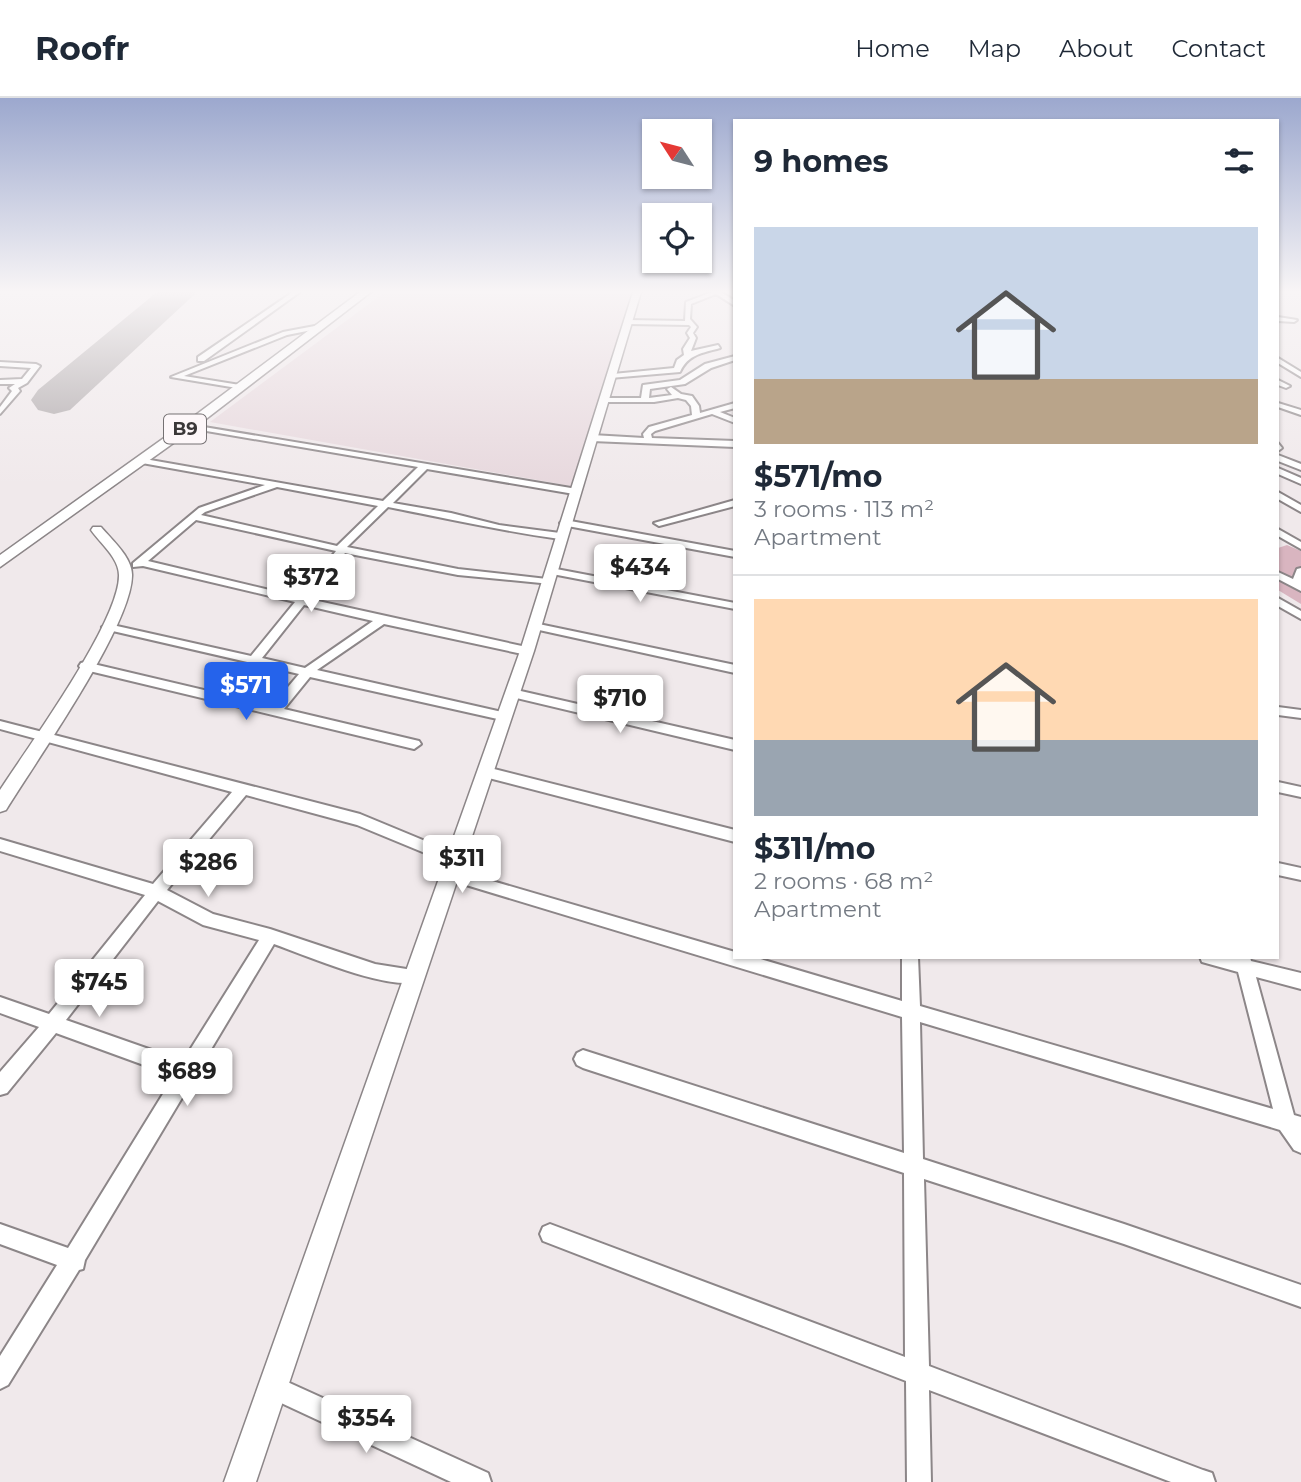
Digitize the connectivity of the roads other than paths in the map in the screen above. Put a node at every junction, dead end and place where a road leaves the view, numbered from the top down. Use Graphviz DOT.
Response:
graph roads {
  1 [pos="688,356"];
  2 [pos="203,357"];
  3 [pos="221,357"];
  4 [pos="281,357"];
  5 [pos="618,357"];
  6 [pos="689,357"];
  7 [pos="733,359"];
  8 [pos="1279,361"];
  9 [pos="0,364"];
  10 [pos="201,364"];
  11 [pos="708,366"];
  12 [pos="677,370"];
  13 [pos="663,372"];
  14 [pos="697,373"];
  15 [pos="1301,375"];
  16 [pos="613,376"];
  17 [pos="24,381"];
  18 [pos="0,382"];
  19 [pos="670,385"];
  20 [pos="240,387"];
  21 [pos="11,396"];
  22 [pos="678,396"];
  23 [pos="0,397"];
  24 [pos="605,400"];
  25 [pos="645,400"];
  26 [pos="1279,405"];
  27 [pos="733,406"];
  28 [pos="0,412"];
  29 [pos="714,412"];
  30 [pos="1301,414"];
  31 [pos="696,415"];
  32 [pos="733,420"];
  33 [pos="189,426"];
  34 [pos="592,438"];
  35 [pos="648,439"];
  36 [pos="733,444"];
  37 [pos="1279,458"];
  38 [pos="142,460"];
  39 [pos="425,466"];
  40 [pos="1301,467"];
  41 [pos="1279,471"];
  42 [pos="1301,481"];
  43 [pos="277,484"];
  44 [pos="574,491"];
  45 [pos="1279,495"];
  46 [pos="1296,502"];
  47 [pos="385,503"];
  48 [pos="733,504"];
  49 [pos="1301,509"];
  50 [pos="195,517"];
  51 [pos="659,523"];
  52 [pos="97,530"];
  53 [pos="563,530"];
  54 [pos="1279,533"];
  55 [pos="1301,546"];
  56 [pos="342,549"];
  57 [pos="733,554"];
  58 [pos="0,562"];
  59 [pos="141,562"];
  60 [pos="1301,571"];
  61 [pos="126,575"];
  62 [pos="549,576"];
  63 [pos="1279,576"];
  64 [pos="1301,588"];
  65 [pos="303,599"];
  66 [pos="1279,602"];
  67 [pos="733,606"];
  68 [pos="1301,617"];
  69 [pos="382,620"];
  70 [pos="534,626"];
  71 [pos="108,627"];
  72 [pos="527,651"];
  73 [pos="255,659"];
  74 [pos="85,666"];
  75 [pos="733,669"];
  76 [pos="308,671"];
  77 [pos="512,693"];
  78 [pos="1279,711"];
  79 [pos="274,712"];
  80 [pos="1301,714"];
  81 [pos="502,716"];
  82 [pos="0,725"];
  83 [pos="43,738"];
  84 [pos="414,744"];
  85 [pos="733,745"];
  86 [pos="485,772"];
  87 [pos="1279,787"];
  88 [pos="243,789"];
  89 [pos="1301,792"];
  90 [pos="0,805"];
  91 [pos="733,835"];
  92 [pos="0,845"];
  93 [pos="451,866"];
  94 [pos="1279,869"];
  95 [pos="1301,874"];
  96 [pos="154,891"];
  97 [pos="270,936"];
  98 [pos="733,954"];
  99 [pos="748,959"];
  100 [pos="910,959"];
  101 [pos="1222,959"];
  102 [pos="1243,962"];
  103 [pos="413,976"];
  104 [pos="1301,981"];
  105 [pos="0,1005"];
  106 [pos="911,1010"];
  107 [pos="55,1024"];
  108 [pos="583,1059"];
  109 [pos="186,1071"];
  110 [pos="0,1086"];
  111 [pos="1293,1124"];
  112 [pos="1301,1143"];
  113 [pos="914,1166"];
  114 [pos="0,1234"];
  115 [pos="550,1234"];
  116 [pos="75,1261"];
  117 [pos="1301,1296"];
  118 [pos="917,1374"];
  119 [pos="0,1377"];
  120 [pos="272,1387"];
  121 [pos="240,1482"];
  122 [pos="479,1482"];
  123 [pos="919,1482"];
  124 [pos="1203,1482"];
  1 -- 12 [label="street"];
  2 -- 10 [label="street"];
  3 -- 10 [label="street"];
  4 -- 20 [label="highway, B9"];
  5 -- 16 [label="main road"];
  6 -- 11 [label="street"];
  7 -- 11 [label="street"];
  8 -- 15 [label="street"];
  9 -- 17 [label="street"];
  10 -- 20 [label="street"];
  11 -- 14 [label="street"];
  12 -- 13 [label="street"];
  12 -- 14 [label="street"];
  13 -- 16 [label="street"];
  13 -- 19 [label="street"];
  14 -- 19 [label="street"];
  16 -- 24 [label="main road"];
  17 -- 18 [label="street"];
  17 -- 21 [label="street"];
  19 -- 22 [label="street"];
  19 -- 25 [label="street"];
  20 -- 33 [label="highway, B9"];
  21 -- 23 [label="street"];
  21 -- 28 [label="street"];
  22 -- 25 [label="street"];
  22 -- 31 [label="street"];
  24 -- 25 [label="street"];
  24 -- 34 [label="main road"];
  26 -- 30 [label="street"];
  27 -- 29 [label="street"];
  29 -- 31 [label="street"];
  29 -- 32 [label="street"];
  31 -- 35 [label="street"];
  33 -- 38 [label="highway, B9"];
  33 -- 39 [label="street"];
  34 -- 35 [label="street"];
  34 -- 44 [label="main road"];
  35 -- 36 [label="street"];
  37 -- 40 [label="street"];
  38 -- 43 [label="street"];
  38 -- 58 [label="highway, B9"];
  39 -- 44 [label="street"];
  39 -- 47 [label="street"];
  41 -- 42 [label="street"];
  43 -- 47 [label="street"];
  43 -- 50 [label="street"];
  44 -- 53 [label="main road"];
  45 -- 46 [label="street"];
  46 -- 49 [label="street"];
  47 -- 53 [label="street"];
  47 -- 56 [label="street"];
  48 -- 51 [label="street"];
  50 -- 56 [label="street"];
  50 -- 59 [label="street"];
  52 -- 61 [label="main road"];
  53 -- 57 [label="street"];
  53 -- 62 [label="main road"];
  54 -- 55 [label="street"];
  56 -- 62 [label="street"];
  56 -- 65 [label="street"];
  59 -- 61 [label="street"];
  59 -- 65 [label="street"];
  60 -- 64 [label="street"];
  61 -- 71 [label="main road"];
  62 -- 67 [label="street"];
  62 -- 70 [label="main road"];
  63 -- 64 [label="street"];
  65 -- 69 [label="street"];
  65 -- 73 [label="street"];
  66 -- 68 [label="street"];
  69 -- 72 [label="street"];
  69 -- 76 [label="street"];
  70 -- 72 [label="main road"];
  70 -- 75 [label="street"];
  71 -- 73 [label="street"];
  71 -- 74 [label="main road"];
  72 -- 77 [label="main road"];
  73 -- 76 [label="street"];
  74 -- 79 [label="street"];
  74 -- 83 [label="main road"];
  76 -- 79 [label="street"];
  76 -- 81 [label="street"];
  77 -- 81 [label="main road"];
  77 -- 85 [label="street"];
  78 -- 80 [label="street"];
  79 -- 84 [label="street"];
  81 -- 86 [label="main road"];
  82 -- 83 [label="street"];
  83 -- 88 [label="street"];
  83 -- 90 [label="main road"];
  86 -- 91 [label="street"];
  86 -- 93 [label="main road"];
  87 -- 89 [label="street"];
  88 -- 93 [label="street"];
  88 -- 96 [label="street"];
  92 -- 96 [label="street"];
  93 -- 98 [label="street"];
  93 -- 103 [label="main road"];
  94 -- 95 [label="street"];
  96 -- 97 [label="street"];
  96 -- 107 [label="street"];
  97 -- 103 [label="street"];
  97 -- 109 [label="street"];
  99 -- 106 [label="street"];
  100 -- 106 [label="street"];
  101 -- 102 [label="street"];
  102 -- 104 [label="street"];
  102 -- 111 [label="street"];
  103 -- 120 [label="main road"];
  105 -- 107 [label="street"];
  106 -- 111 [label="street"];
  106 -- 113 [label="street"];
  107 -- 109 [label="street"];
  107 -- 110 [label="street"];
  108 -- 113 [label="street"];
  109 -- 116 [label="street"];
  111 -- 112 [label="street"];
  113 -- 117 [label="street"];
  113 -- 118 [label="street"];
  114 -- 116 [label="street"];
  115 -- 118 [label="street"];
  116 -- 119 [label="street"];
  118 -- 123 [label="street"];
  118 -- 124 [label="street"];
  120 -- 121 [label="main road"];
  120 -- 122 [label="street"];
}
